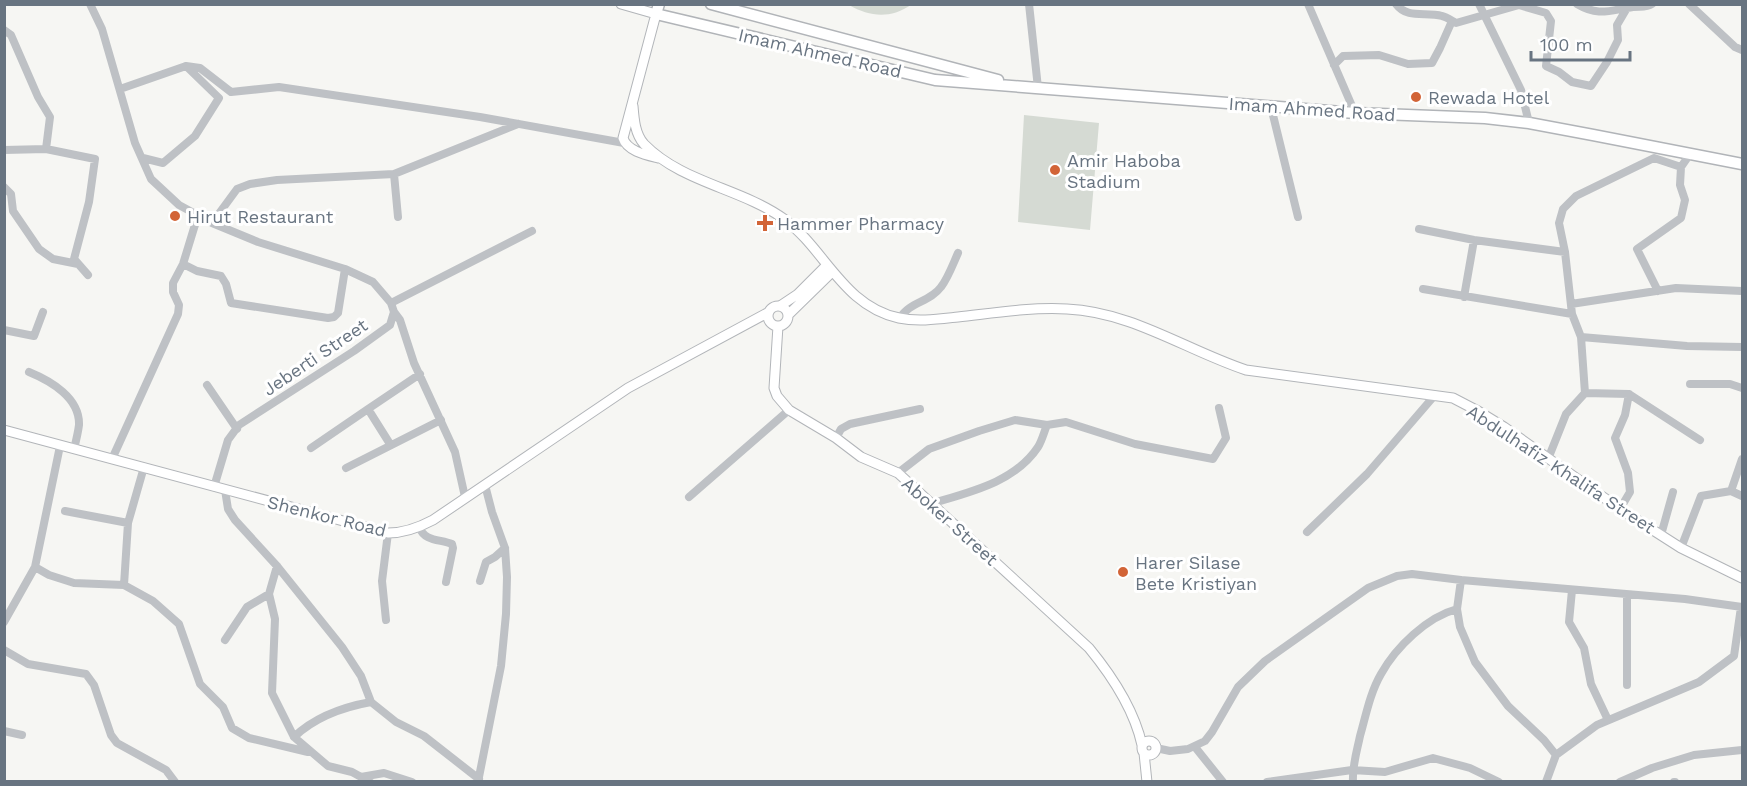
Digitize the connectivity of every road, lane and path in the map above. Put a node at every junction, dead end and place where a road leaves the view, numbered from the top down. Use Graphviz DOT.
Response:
graph roads {
  1 [pos="90,4"];
  2 [pos="621,4"];
  3 [pos="711,4"];
  4 [pos="1029,4"];
  5 [pos="1308,4"];
  6 [pos="1396,4"];
  7 [pos="1479,4"];
  8 [pos="1577,4"];
  9 [pos="1652,4"];
  10 [pos="1689,4"];
  11 [pos="1520,5"];
  12 [pos="1626,6"];
  13 [pos="657,9"];
  14 [pos="1484,14"];
  15 [pos="1452,21"];
  16 [pos="4,30"];
  17 [pos="1743,50"];
  18 [pos="1334,65"];
  19 [pos="186,66"];
  20 [pos="1022,86"];
  21 [pos="120,88"];
  22 [pos="1038,88"];
  23 [pos="633,106"];
  24 [pos="1270,107"];
  25 [pos="1355,113"];
  26 [pos="518,123"];
  27 [pos="1529,123"];
  28 [pos="624,144"];
  29 [pos="46,149"];
  30 [pos="4,150"];
  31 [pos="1690,154"];
  32 [pos="143,158"];
  33 [pos="666,161"];
  34 [pos="1743,164"];
  35 [pos="1681,167"];
  36 [pos="394,174"];
  37 [pos="4,187"];
  38 [pos="198,215"];
  39 [pos="398,217"];
  40 [pos="1299,217"];
  41 [pos="212,223"];
  42 [pos="1419,229"];
  43 [pos="532,231"];
  44 [pos="1474,240"];
  45 [pos="815,252"];
  46 [pos="1565,252"];
  47 [pos="958,253"];
  48 [pos="183,264"];
  49 [pos="79,265"];
  50 [pos="345,269"];
  51 [pos="829,269"];
  52 [pos="88,275"];
  53 [pos="816,282"];
  54 [pos="843,283"];
  55 [pos="1423,289"];
  56 [pos="1658,291"];
  57 [pos="1743,291"];
  58 [pos="1464,297"];
  59 [pos="391,303"];
  60 [pos="1571,304"];
  61 [pos="780,306"];
  62 [pos="43,312"];
  63 [pos="394,312"];
  64 [pos="1572,314"];
  65 [pos="788,315"];
  66 [pos="900,318"];
  67 [pos="772,320"];
  68 [pos="4,330"];
  69 [pos="1581,337"];
  70 [pos="1743,347"];
  71 [pos="29,372"];
  72 [pos="420,374"];
  73 [pos="1690,384"];
  74 [pos="207,385"];
  75 [pos="1743,388"];
  76 [pos="1585,393"];
  77 [pos="1629,394"];
  78 [pos="1435,395"];
  79 [pos="1219,408"];
  80 [pos="368,409"];
  81 [pos="920,409"];
  82 [pos="789,410"];
  83 [pos="441,420"];
  84 [pos="1047,425"];
  85 [pos="237,429"];
  86 [pos="4,430"];
  87 [pos="836,438"];
  88 [pos="1700,440"];
  89 [pos="390,444"];
  90 [pos="60,446"];
  91 [pos="311,448"];
  92 [pos="74,449"];
  93 [pos="112,459"];
  94 [pos="1548,459"];
  95 [pos="1743,459"];
  96 [pos="144,467"];
  97 [pos="346,468"];
  98 [pos="898,473"];
  99 [pos="485,485"];
  100 [pos="214,487"];
  101 [pos="225,490"];
  102 [pos="1731,491"];
  103 [pos="1673,492"];
  104 [pos="1743,496"];
  105 [pos="465,497"];
  106 [pos="688,497"];
  107 [pos="933,503"];
  108 [pos="1620,509"];
  109 [pos="65,511"];
  110 [pos="128,524"];
  111 [pos="419,527"];
  112 [pos="1307,532"];
  113 [pos="387,533"];
  114 [pos="1661,535"];
  115 [pos="505,548"];
  116 [pos="1681,548"];
  117 [pos="277,566"];
  118 [pos="35,567"];
  119 [pos="1743,578"];
  120 [pos="1461,580"];
  121 [pos="480,581"];
  122 [pos="446,582"];
  123 [pos="124,585"];
  124 [pos="1572,590"];
  125 [pos="269,594"];
  126 [pos="1627,595"];
  127 [pos="1742,607"];
  128 [pos="1457,609"];
  129 [pos="386,620"];
  130 [pos="4,622"];
  131 [pos="225,640"];
  132 [pos="4,650"];
  133 [pos="1627,686"];
  134 [pos="371,702"];
  135 [pos="1608,720"];
  136 [pos="4,731"];
  137 [pos="22,735"];
  138 [pos="294,736"];
  139 [pos="1195,747"];
  140 [pos="1149,749"];
  141 [pos="1743,750"];
  142 [pos="310,753"];
  143 [pos="1556,755"];
  144 [pos="1352,770"];
  145 [pos="361,777"];
  146 [pos="478,780"];
  147 [pos="175,782"];
  148 [pos="370,782"];
  149 [pos="412,782"];
  150 [pos="1147,782"];
  151 [pos="1223,782"];
  152 [pos="1267,782"];
  153 [pos="1353,782"];
  154 [pos="1499,782"];
  155 [pos="1546,782"];
  156 [pos="1620,782"];
  1 -- 21 [label="street"];
  2 -- 13 [label="main road"];
  3 -- 20 [label="highway, Imam Ahmed Road"];
  4 -- 22 [label="street"];
  5 -- 18 [label="street"];
  6 -- 15 [label="street"];
  7 -- 14 [label="street"];
  8 -- 12 [label="street"];
  9 -- 12 [label="street"];
  10 -- 17 [label="street"];
  11 -- 12 [label="street"];
  11 -- 14 [label="street"];
  13 -- 20 [label="highway, Imam Ahmed Road"];
  13 -- 23 [label="main road"];
  14 -- 15 [label="street"];
  14 -- 27 [label="street"];
  15 -- 18 [label="street"];
  16 -- 29 [label="street"];
  18 -- 25 [label="street"];
  19 -- 21 [label="street"];
  19 -- 26 [label="street"];
  19 -- 32 [label="street"];
  20 -- 22 [label="highway, Imam Ahmed Road"];
  21 -- 32 [label="street"];
  22 -- 24 [label="highway, Imam Ahmed Road"];
  23 -- 28 [label="main road"];
  23 -- 33 [label="main road"];
  24 -- 25 [label="highway, Imam Ahmed Road"];
  24 -- 40 [label="street"];
  25 -- 27 [label="highway, Imam Ahmed Road"];
  26 -- 28 [label="street"];
  26 -- 36 [label="street"];
  27 -- 31 [label="highway, Imam Ahmed Road"];
  28 -- 33 [label="main road"];
  29 -- 30 [label="street"];
  29 -- 49 [label="street"];
  31 -- 34 [label="highway, Imam Ahmed Road"];
  31 -- 35 [label="street"];
  32 -- 38 [label="street"];
  33 -- 45 [label="main road, Abdulhafiz Khalifa Street"];
  35 -- 46 [label="street"];
  35 -- 56 [label="street"];
  36 -- 39 [label="street"];
  36 -- 41 [label="street"];
  37 -- 49 [label="street"];
  38 -- 41 [label="street"];
  38 -- 48 [label="street"];
  41 -- 50 [label="street"];
  42 -- 44 [label="street"];
  43 -- 59 [label="street"];
  44 -- 46 [label="street"];
  44 -- 58 [label="street"];
  45 -- 51 [label="main road, Abdulhafiz Khalifa Street"];
  45 -- 53 [label="main road"];
  46 -- 60 [label="street"];
  47 -- 66 [label="street"];
  48 -- 50 [label="street"];
  48 -- 93 [label="street"];
  49 -- 52 [label="street"];
  50 -- 59 [label="street"];
  51 -- 53 [label="main road"];
  51 -- 54 [label="main road, Abdulhafiz Khalifa Street"];
  53 -- 54 [label="main road"];
  53 -- 61 [label="main road, Shenkor Road"];
  53 -- 65 [label="main road"];
  54 -- 66 [label="main road, Abdulhafiz Khalifa Street"];
  55 -- 58 [label="street"];
  56 -- 57 [label="street"];
  56 -- 60 [label="street"];
  58 -- 64 [label="street"];
  59 -- 63 [label="street"];
  60 -- 64 [label="street"];
  61 -- 65 [label="main road"];
  61 -- 67 [label="main road, Shenkor Road"];
  62 -- 68 [label="street"];
  63 -- 72 [label="street"];
  63 -- 85 [label="street, Jeberti Street"];
  64 -- 69 [label="street"];
  65 -- 67 [label="main road"];
  66 -- 78 [label="main road, Abdulhafiz Khalifa Street"];
  67 -- 82 [label="main road, Aboker Street"];
  67 -- 99 [label="main road, Shenkor Road"];
  69 -- 70 [label="street"];
  69 -- 76 [label="street"];
  71 -- 92 [label="street"];
  72 -- 80 [label="street"];
  72 -- 83 [label="street"];
  73 -- 75 [label="street"];
  74 -- 85 [label="street"];
  76 -- 77 [label="street"];
  76 -- 94 [label="street"];
  77 -- 88 [label="street"];
  77 -- 108 [label="street"];
  78 -- 94 [label="main road, Abdulhafiz Khalifa Street"];
  78 -- 112 [label="street"];
  79 -- 84 [label="street"];
  80 -- 89 [label="street"];
  80 -- 91 [label="street"];
  81 -- 87 [label="street"];
  82 -- 87 [label="main road, Aboker Street"];
  82 -- 106 [label="street"];
  83 -- 89 [label="street"];
  83 -- 105 [label="street"];
  84 -- 98 [label="street"];
  84 -- 107 [label="street"];
  85 -- 100 [label="street, Jeberti Street"];
  86 -- 90 [label="main road, Shenkor Road"];
  87 -- 98 [label="main road, Aboker Street"];
  89 -- 97 [label="street"];
  90 -- 92 [label="main road, Shenkor Road"];
  90 -- 118 [label="street"];
  92 -- 93 [label="main road, Shenkor Road"];
  93 -- 96 [label="main road, Shenkor Road"];
  94 -- 108 [label="main road, Abdulhafiz Khalifa Street"];
  95 -- 102 [label="street"];
  96 -- 100 [label="main road, Shenkor Road"];
  96 -- 110 [label="street"];
  98 -- 107 [label="main road, Aboker Street"];
  99 -- 105 [label="main road, Shenkor Road"];
  99 -- 115 [label="street"];
  100 -- 101 [label="main road, Shenkor Road"];
  101 -- 113 [label="main road, Shenkor Road"];
  101 -- 117 [label="street"];
  102 -- 104 [label="street"];
  102 -- 116 [label="street"];
  103 -- 114 [label="street"];
  105 -- 111 [label="main road, Shenkor Road"];
  107 -- 140 [label="main road, Aboker Street"];
  108 -- 114 [label="main road, Abdulhafiz Khalifa Street"];
  109 -- 110 [label="street"];
  110 -- 123 [label="street"];
  111 -- 113 [label="main road, Shenkor Road"];
  111 -- 122 [label="street"];
  113 -- 129 [label="street"];
  114 -- 116 [label="main road, Abdulhafiz Khalifa Street"];
  115 -- 121 [label="street"];
  115 -- 146 [label="street"];
  116 -- 119 [label="main road, Abdulhafiz Khalifa Street"];
  117 -- 125 [label="street"];
  117 -- 134 [label="street"];
  118 -- 123 [label="street"];
  118 -- 130 [label="street"];
  120 -- 124 [label="street"];
  120 -- 128 [label="street"];
  120 -- 139 [label="street"];
  123 -- 142 [label="street"];
  124 -- 126 [label="street"];
  124 -- 135 [label="street"];
  125 -- 131 [label="street"];
  125 -- 138 [label="street"];
  126 -- 127 [label="street"];
  126 -- 133 [label="street"];
  127 -- 135 [label="street"];
  128 -- 143 [label="street"];
  128 -- 144 [label="street"];
  132 -- 147 [label="street"];
  134 -- 138 [label="street"];
  134 -- 146 [label="street"];
  135 -- 143 [label="street"];
  136 -- 137 [label="street"];
  138 -- 142 [label="street"];
  139 -- 140 [label="street"];
  139 -- 151 [label="street"];
  140 -- 150 [label="main road"];
  141 -- 156 [label="street"];
  142 -- 145 [label="street"];
  143 -- 155 [label="street"];
  144 -- 152 [label="street"];
  144 -- 153 [label="street"];
  144 -- 154 [label="street"];
  145 -- 148 [label="street"];
  145 -- 149 [label="street"];
}
